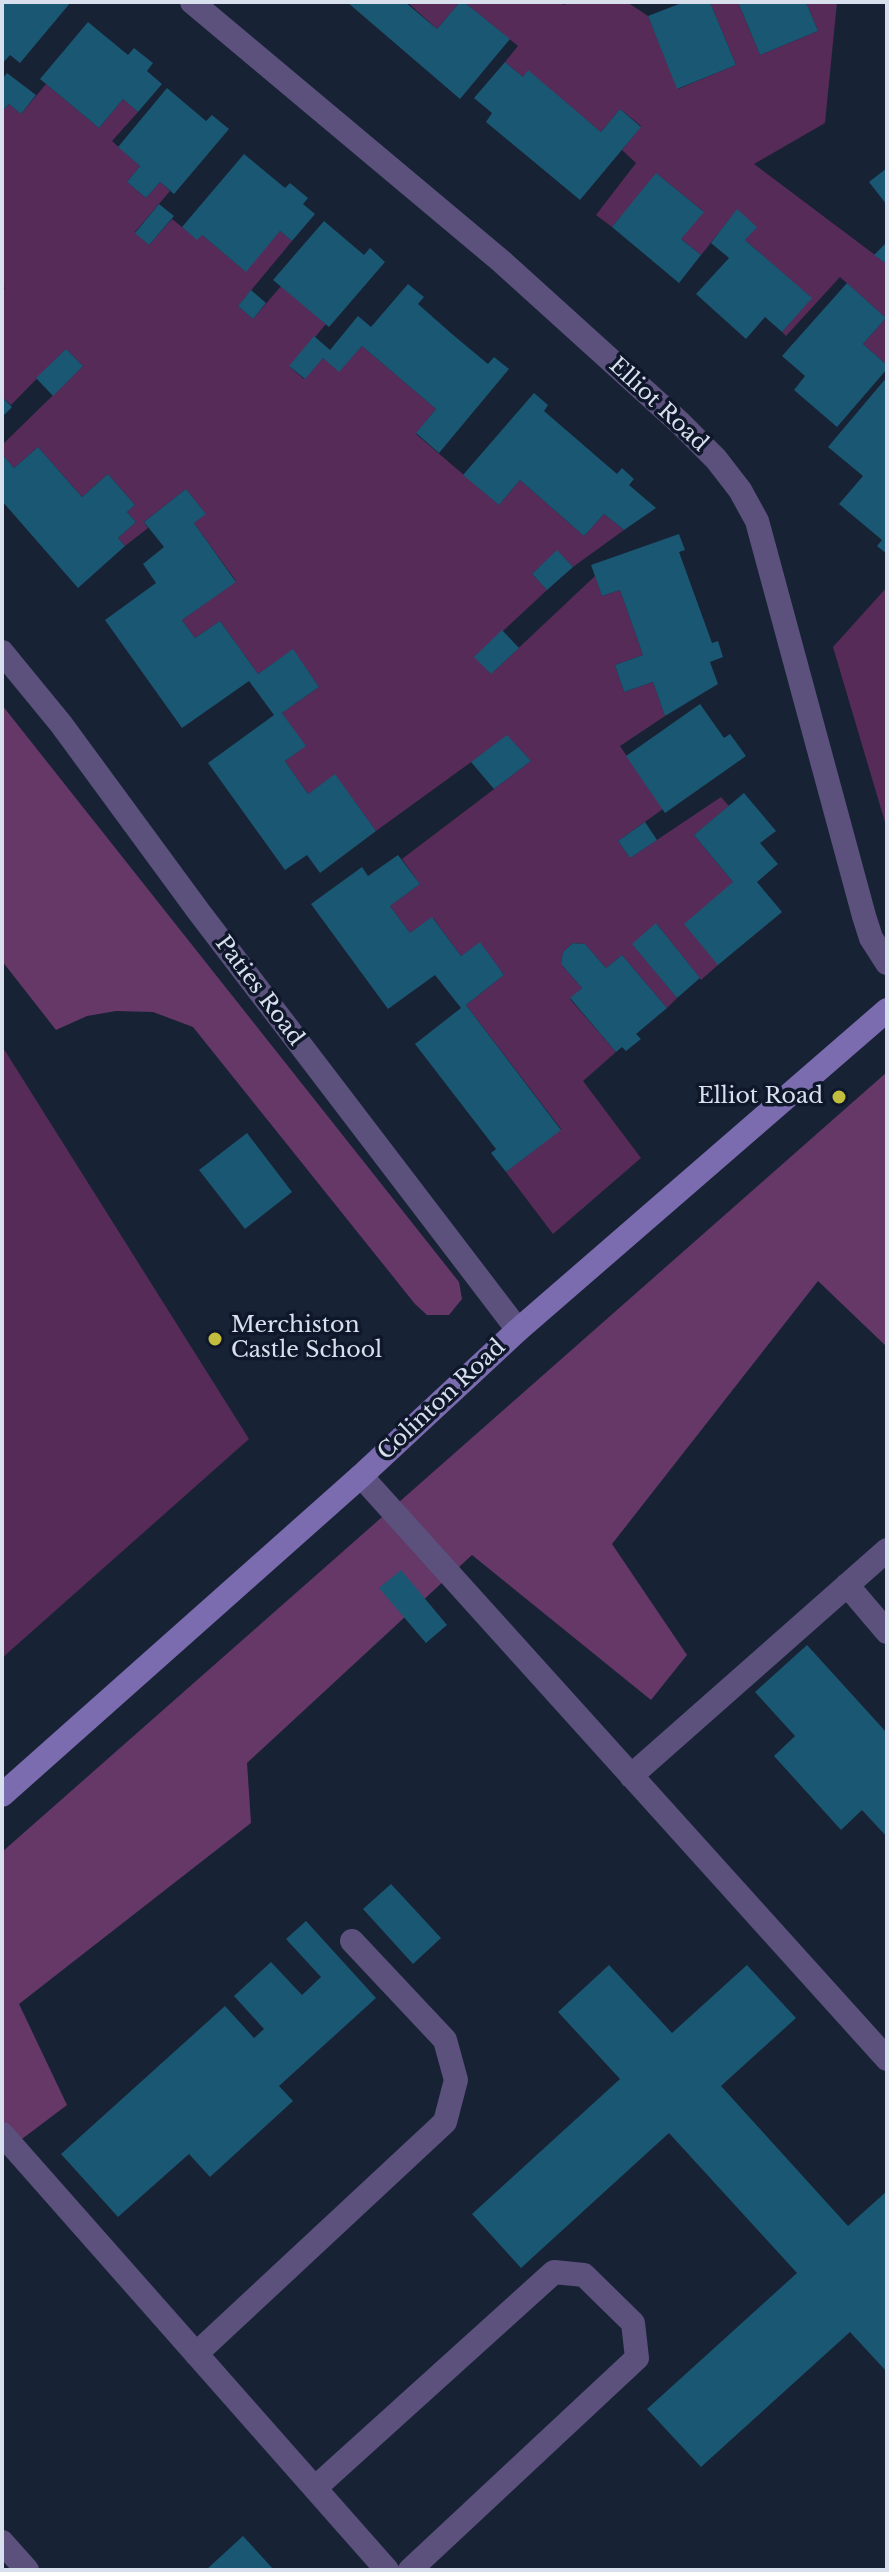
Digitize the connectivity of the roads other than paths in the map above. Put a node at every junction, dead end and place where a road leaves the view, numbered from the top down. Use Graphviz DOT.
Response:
graph roads {
  1 [pos="192,2"];
  2 [pos="2,652"];
  3 [pos="887,963"];
  4 [pos="887,1010"];
  5 [pos="518,1330"];
  6 [pos="361,1476"];
  7 [pos="887,1550"];
  8 [pos="847,1585"];
  9 [pos="887,1632"];
  10 [pos="631,1776"];
  11 [pos="2,1795"];
  12 [pos="352,1941"];
  13 [pos="887,2059"];
  14 [pos="2,2134"];
  15 [pos="196,2354"];
  16 [pos="315,2488"];
  17 [pos="2,2542"];
  18 [pos="27,2570"];
  19 [pos="387,2570"];
  20 [pos="410,2570"];
  1 -- 3 [label="street, Elliot Road"];
  2 -- 5 [label="street, Paties Road"];
  4 -- 5 [label="street, Colinton Road"];
  5 -- 6 [label="street, Colinton Road"];
  6 -- 10 [label="street"];
  6 -- 11 [label="street, Colinton Road"];
  7 -- 8 [label="street"];
  8 -- 9 [label="street"];
  8 -- 10 [label="street"];
  10 -- 13 [label="street"];
  12 -- 15 [label="street"];
  14 -- 15 [label="street"];
  15 -- 16 [label="street"];
  16 -- 19 [label="street"];
  16 -- 20 [label="street"];
  17 -- 18 [label="street"];
}
